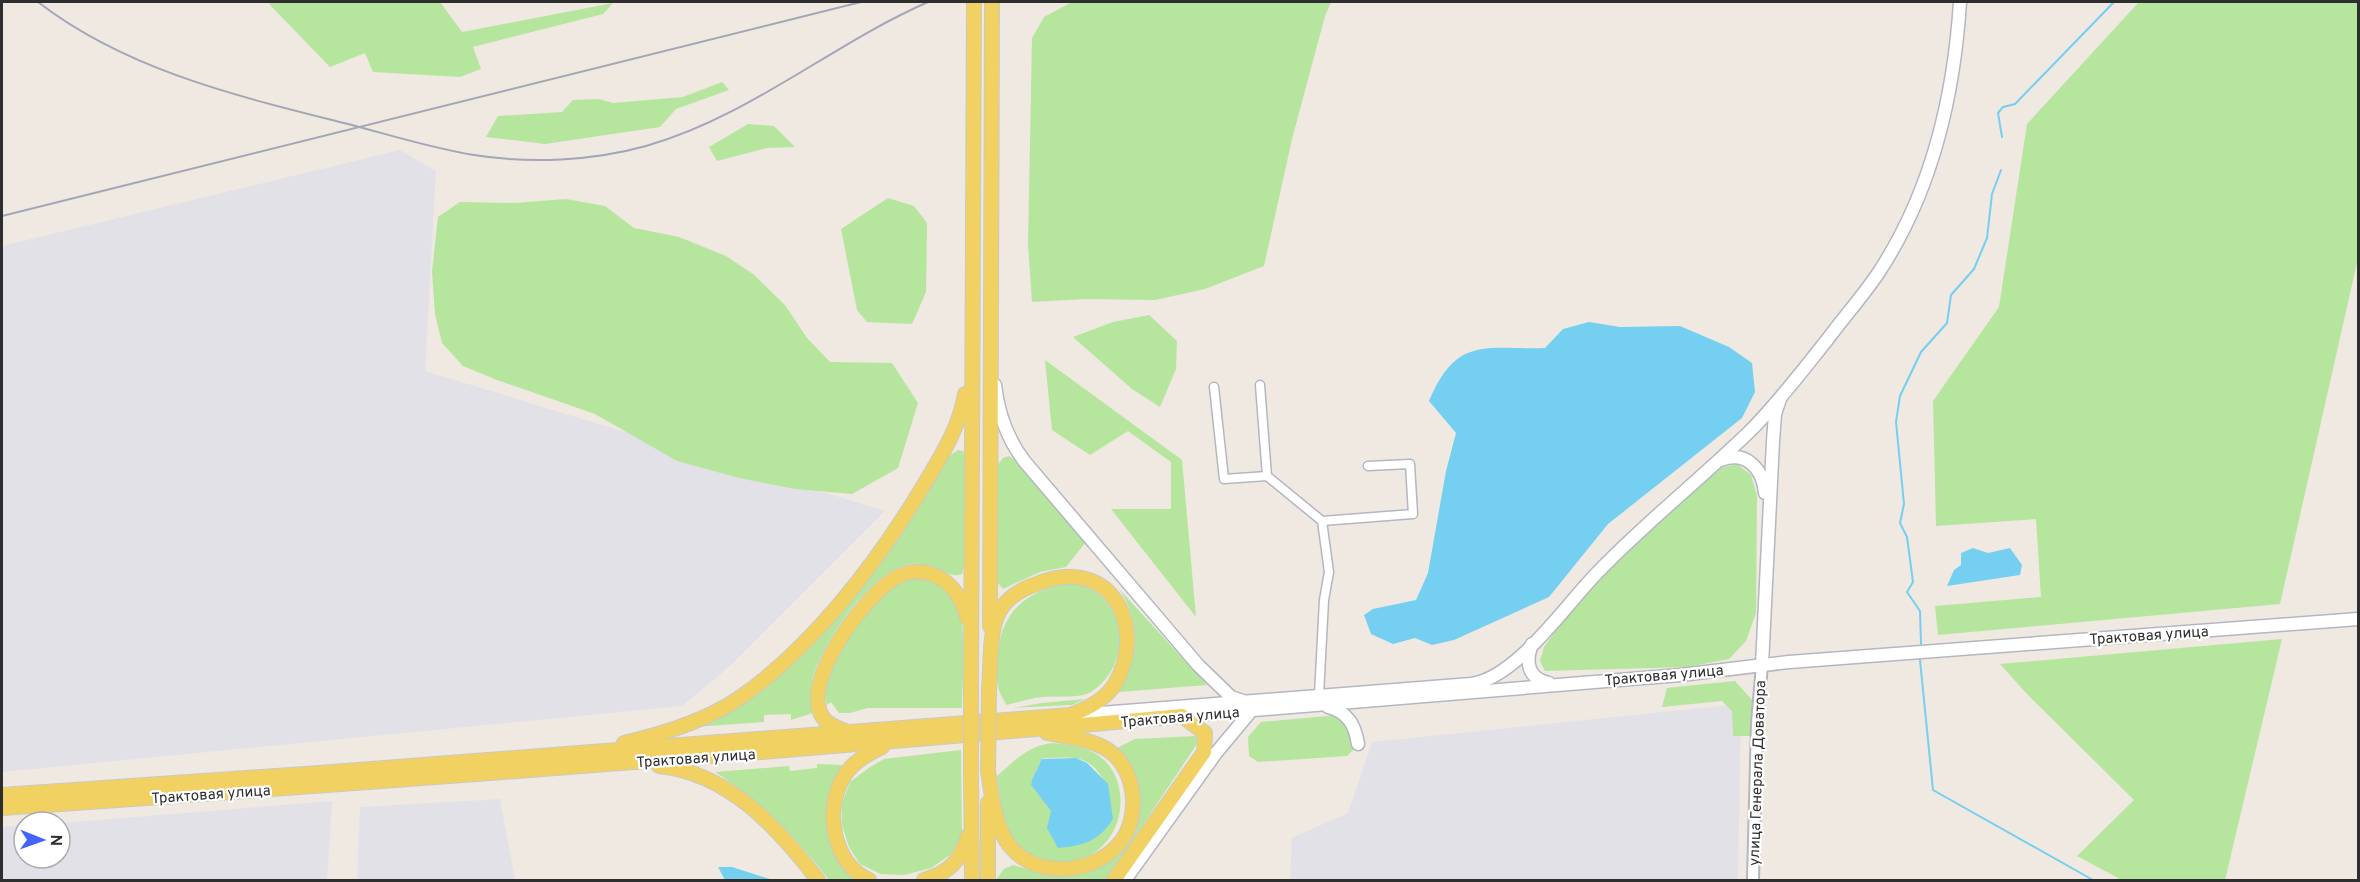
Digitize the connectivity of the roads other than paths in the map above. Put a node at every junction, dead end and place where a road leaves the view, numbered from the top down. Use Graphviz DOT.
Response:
graph roads {
  1 [pos="1960,2"];
  2 [pos="974,6"];
  3 [pos="992,6"];
  4 [pos="971,329"];
  5 [pos="992,329"];
  6 [pos="1260,385"];
  7 [pos="1214,387"];
  8 [pos="1785,390"];
  9 [pos="1715,464"];
  10 [pos="1368,466"];
  11 [pos="1267,476"];
  12 [pos="1322,521"];
  13 [pos="1768,530"];
  14 [pos="2358,619"];
  15 [pos="1533,643"];
  16 [pos="1762,665"];
  17 [pos="1556,685"];
  18 [pos="989,688"];
  19 [pos="971,691"];
  20 [pos="1320,700"];
  21 [pos="1247,706"];
  22 [pos="1070,715"];
  23 [pos="1182,716"];
  24 [pos="1024,731"];
  25 [pos="850,733"];
  26 [pos="892,743"];
  27 [pos="1358,744"];
  28 [pos="589,752"];
  29 [pos="627,763"];
  30 [pos="988,771"];
  31 [pos="2,795"];
  32 [pos="2,808"];
  33 [pos="971,823"];
  34 [pos="818,880"];
  35 [pos="869,880"];
  36 [pos="924,880"];
  37 [pos="972,880"];
  38 [pos="988,880"];
  39 [pos="1114,880"];
  40 [pos="1125,880"];
  41 [pos="1753,880"];
  1 -- 8 [label="main road, Трактовая улица"];
  2 -- 4 [label="main road"];
  3 -- 5 [label="main road"];
  4 -- 19 [label="main road"];
  4 -- 28 [label="main road"];
  5 -- 18 [label="main road"];
  5 -- 21 [label="main road"];
  6 -- 11 [label="street"];
  7 -- 11 [label="street"];
  8 -- 9 [label="main road, Трактовая улица"];
  8 -- 13 [label="main road"];
  9 -- 13 [label="main road"];
  9 -- 15 [label="main road, Трактовая улица"];
  10 -- 12 [label="street"];
  11 -- 12 [label="street"];
  12 -- 20 [label="street"];
  13 -- 16 [label="main road"];
  14 -- 16 [label="main road, Трактовая улица"];
  15 -- 17 [label="main road"];
  15 -- 20 [label="main road, Трактовая улица"];
  16 -- 17 [label="main road, Трактовая улица"];
  16 -- 41 [label="street, улица Генерала Доватора"];
  17 -- 20 [label="main road, Трактовая улица"];
  18 -- 22 [label="main road"];
  18 -- 30 [label="main road, bridge"];
  19 -- 25 [label="main road"];
  19 -- 33 [label="main road, bridge"];
  20 -- 21 [label="main road, Трактовая улица"];
  20 -- 27 [label="main road"];
  21 -- 22 [label="main road, Трактовая улица"];
  21 -- 23 [label="main road, Трактовая улица"];
  21 -- 40 [label="main road"];
  22 -- 25 [label="main road, Трактовая улица"];
  23 -- 24 [label="main road, Трактовая улица"];
  23 -- 39 [label="main road"];
  24 -- 26 [label="main road, Трактовая улица"];
  24 -- 30 [label="main road"];
  25 -- 28 [label="main road, Трактовая улица"];
  26 -- 29 [label="main road, Трактовая улица"];
  26 -- 35 [label="main road"];
  28 -- 31 [label="main road, Трактовая улица"];
  29 -- 32 [label="main road, Трактовая улица"];
  29 -- 34 [label="main road"];
  30 -- 38 [label="main road"];
  33 -- 36 [label="main road"];
  33 -- 37 [label="main road"];
}
